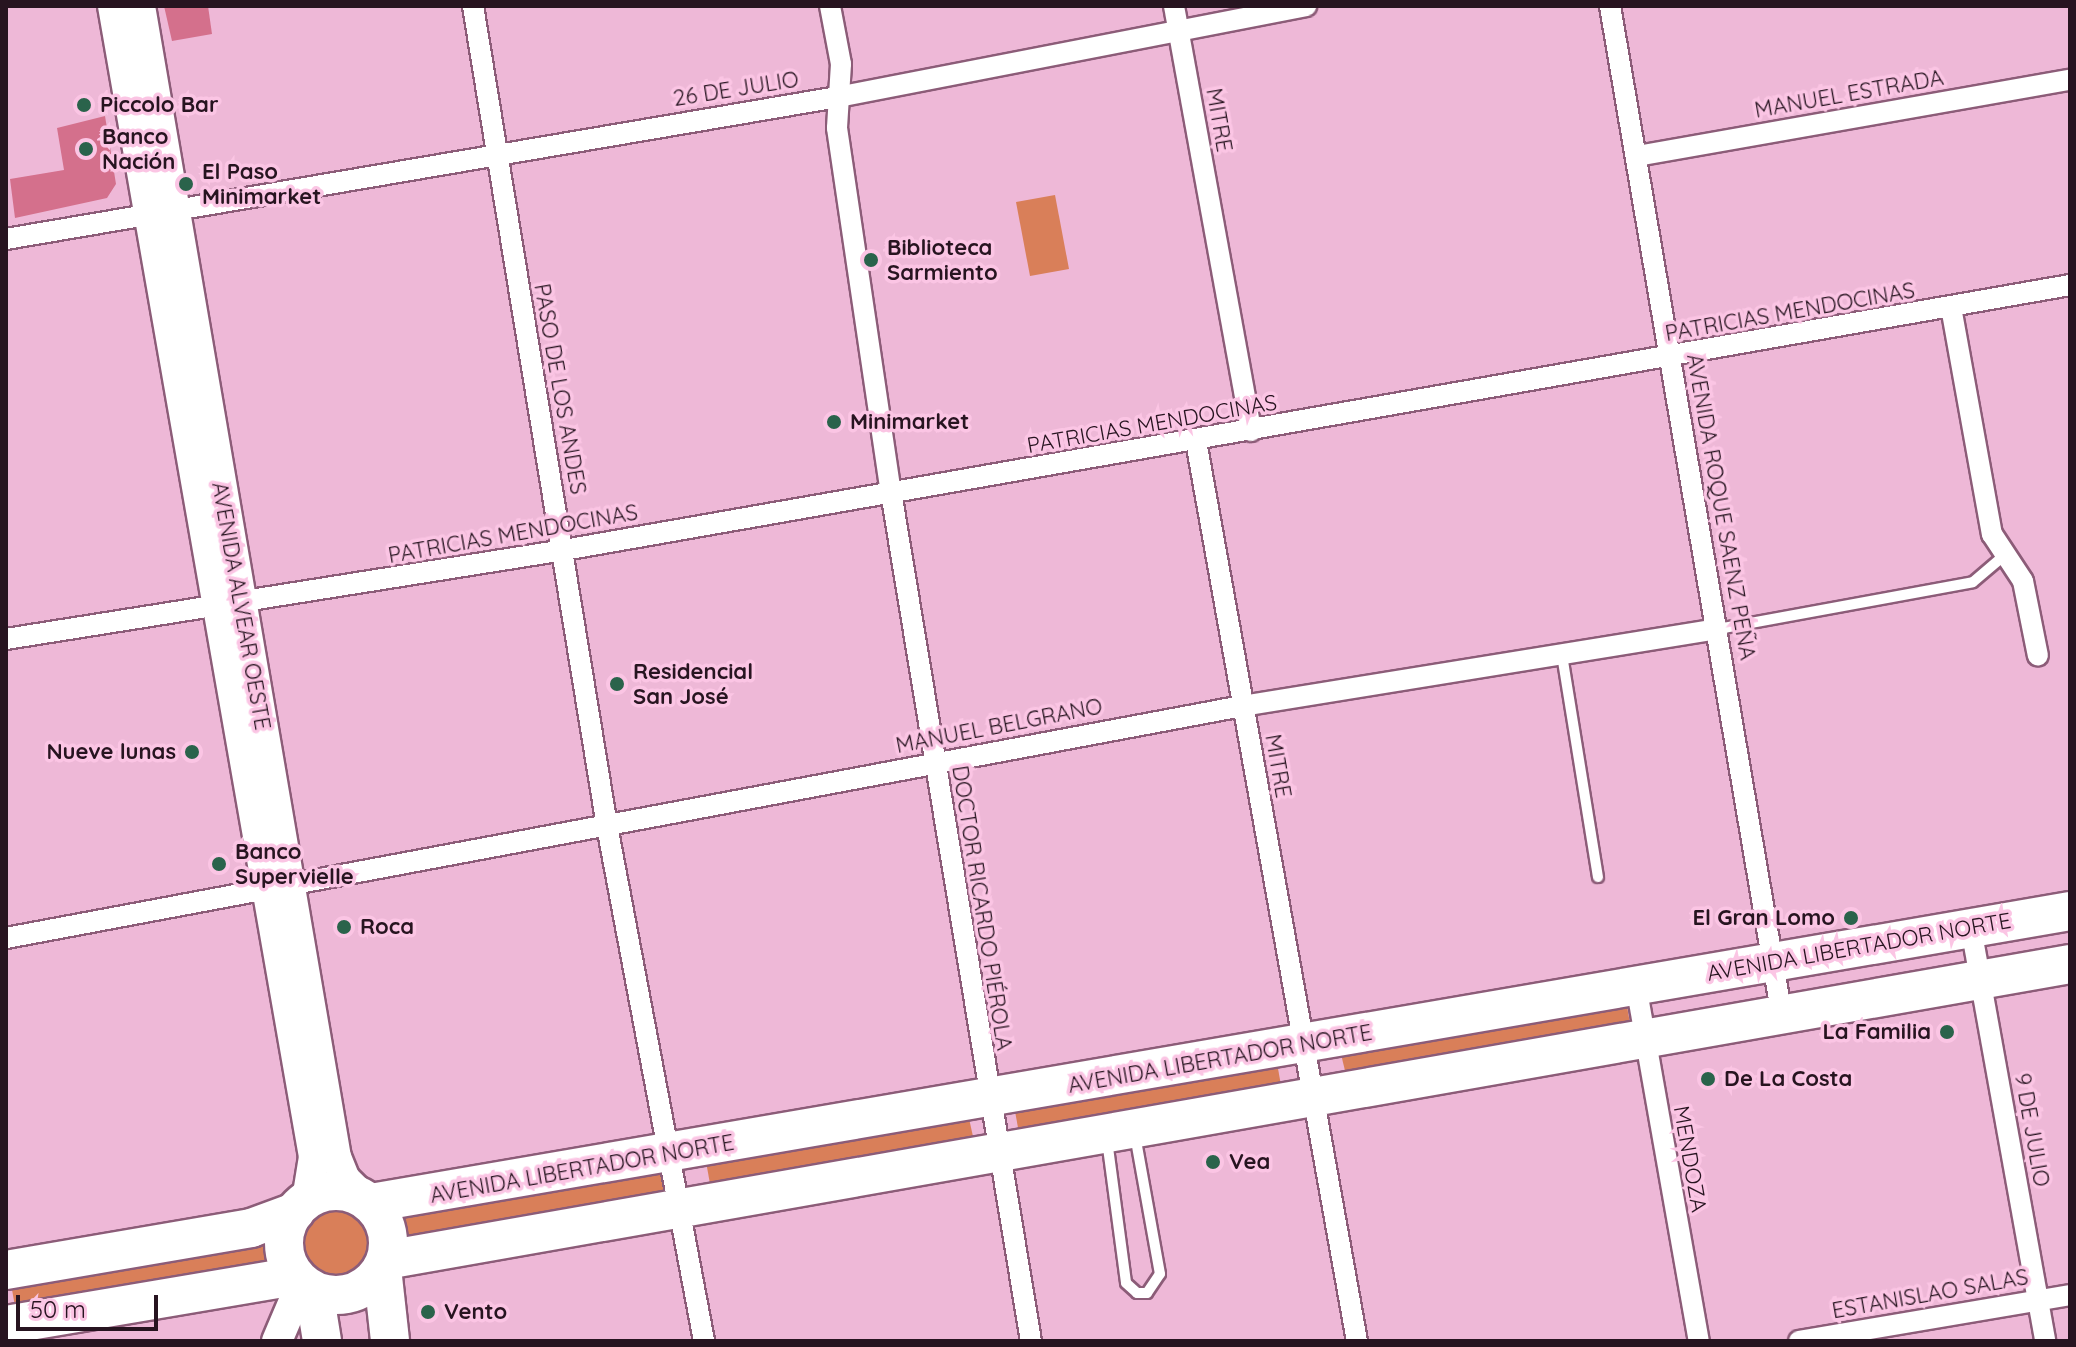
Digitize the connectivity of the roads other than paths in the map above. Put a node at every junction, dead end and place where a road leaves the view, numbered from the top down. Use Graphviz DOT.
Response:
graph roads {
  1 [pos="113,6"];
  2 [pos="140,6"];
  3 [pos="473,6"];
  4 [pos="830,6"];
  5 [pos="1174,6"];
  6 [pos="1306,6"];
  7 [pos="1610,6"];
  8 [pos="1178,30"];
  9 [pos="2070,80"];
  10 [pos="838,97"];
  11 [pos="494,152"];
  12 [pos="1637,156"];
  13 [pos="161,213"];
  14 [pos="6,239"];
  15 [pos="2070,285"];
  16 [pos="1951,307"];
  17 [pos="1670,357"];
  18 [pos="1251,431"];
  19 [pos="1196,441"];
  20 [pos="891,492"];
  21 [pos="564,550"];
  22 [pos="2006,554"];
  23 [pos="229,606"];
  24 [pos="1718,629"];
  25 [pos="6,639"];
  26 [pos="1562,655"];
  27 [pos="2038,656"];
  28 [pos="1242,706"];
  29 [pos="935,762"];
  30 [pos="607,826"];
  31 [pos="1598,877"];
  32 [pos="279,888"];
  33 [pos="2070,911"];
  34 [pos="1971,928"];
  35 [pos="6,938"];
  36 [pos="1772,962"];
  37 [pos="2070,964"];
  38 [pos="1981,979"];
  39 [pos="1636,985"];
  40 [pos="1782,1016"];
  41 [pos="1645,1040"];
  42 [pos="1302,1045"];
  43 [pos="988,1099"];
  44 [pos="1311,1100"];
  45 [pos="1120,1132"];
  46 [pos="669,1152"];
  47 [pos="998,1152"];
  48 [pos="367,1200"];
  49 [pos="301,1206"];
  50 [pos="679,1206"];
  51 [pos="384,1264"];
  52 [pos="6,1270"];
  53 [pos="304,1283"];
  54 [pos="2070,1295"];
  55 [pos="2038,1300"];
  56 [pos="6,1325"];
  57 [pos="277,1341"];
  58 [pos="322,1341"];
  59 [pos="390,1341"];
  60 [pos="704,1341"];
  61 [pos="1031,1341"];
  62 [pos="1357,1341"];
  63 [pos="1699,1341"];
  64 [pos="1799,1341"];
  65 [pos="2045,1341"];
  1 -- 13 [label="main road, AVENIDA ALVEAR OESTE"];
  2 -- 13 [label="main road, AVENIDA ALVEAR OESTE"];
  3 -- 11 [label="street, PASO DE LOS ANDES"];
  4 -- 10 [label="street, DOCTOR RICARDO PIÉROLA"];
  5 -- 8 [label="street, MITRE"];
  6 -- 8 [label="street, 26 DE JULIO"];
  7 -- 12 [label="street, AVENIDA ROQUE SAENZ PEÑA"];
  8 -- 10 [label="street, 26 DE JULIO"];
  8 -- 18 [label="street, MITRE"];
  9 -- 12 [label="street, MANUEL ESTRADA"];
  10 -- 11 [label="street, 26 DE JULIO"];
  10 -- 20 [label="street, DOCTOR RICARDO PIÉROLA"];
  11 -- 13 [label="street, 26 DE JULIO"];
  11 -- 21 [label="street, PASO DE LOS ANDES"];
  12 -- 17 [label="street, AVENIDA ROQUE SAENZ PEÑA"];
  13 -- 14 [label="street, 26 DE JULIO"];
  13 -- 23 [label="main road, AVENIDA ALVEAR OESTE"];
  15 -- 16 [label="street, PATRICIAS MENDOCINAS"];
  16 -- 17 [label="street, PATRICIAS MENDOCINAS"];
  16 -- 22 [label="street"];
  17 -- 18 [label="street, PATRICIAS MENDOCINAS"];
  17 -- 24 [label="street, AVENIDA ROQUE SAENZ PEÑA"];
  18 -- 19 [label="street, PATRICIAS MENDOCINAS"];
  19 -- 20 [label="street, PATRICIAS MENDOCINAS"];
  19 -- 28 [label="street, MITRE"];
  20 -- 21 [label="street, PATRICIAS MENDOCINAS"];
  20 -- 29 [label="street, DOCTOR RICARDO PIÉROLA"];
  21 -- 23 [label="street, PATRICIAS MENDOCINAS"];
  21 -- 30 [label="street, PASO DE LOS ANDES"];
  22 -- 24 [label="lane"];
  22 -- 27 [label="street"];
  23 -- 25 [label="street, PATRICIAS MENDOCINAS"];
  23 -- 32 [label="main road, AVENIDA ALVEAR OESTE"];
  24 -- 26 [label="street, MANUEL BELGRANO"];
  24 -- 36 [label="street, AVENIDA ROQUE SAENZ PEÑA"];
  26 -- 28 [label="street, MANUEL BELGRANO"];
  26 -- 31 [label="lane"];
  28 -- 29 [label="street, MANUEL BELGRANO"];
  28 -- 42 [label="street, MITRE"];
  29 -- 30 [label="street, MANUEL BELGRANO"];
  29 -- 43 [label="street, DOCTOR RICARDO PIÉROLA"];
  30 -- 32 [label="street, MANUEL BELGRANO"];
  30 -- 46 [label="street, PASO DE LOS ANDES"];
  32 -- 35 [label="street, MANUEL BELGRANO"];
  32 -- 48 [label="main road, AVENIDA ALVEAR OESTE"];
  32 -- 49 [label="main road, AVENIDA ALVEAR OESTE"];
  33 -- 34 [label="highway, AVENIDA LIBERTADOR NORTE"];
  34 -- 36 [label="highway, AVENIDA LIBERTADOR NORTE"];
  34 -- 38 [label="street, 9 DE JULIO"];
  36 -- 39 [label="highway, AVENIDA LIBERTADOR NORTE"];
  36 -- 40 [label="street, AVENIDA ROQUE SAENZ PEÑA"];
  37 -- 38 [label="highway"];
  38 -- 40 [label="highway"];
  38 -- 55 [label="street, 9 DE JULIO"];
  39 -- 41 [label="street, MENDOZA"];
  39 -- 42 [label="highway, AVENIDA LIBERTADOR NORTE"];
  40 -- 41 [label="highway"];
  41 -- 44 [label="highway"];
  41 -- 63 [label="street, MENDOZA"];
  42 -- 43 [label="highway, AVENIDA LIBERTADOR NORTE"];
  42 -- 44 [label="street, MITRE"];
  43 -- 46 [label="highway, AVENIDA LIBERTADOR NORTE"];
  43 -- 47 [label="street, DOCTOR RICARDO PIÉROLA"];
  44 -- 45 [label="highway"];
  44 -- 62 [label="street, MITRE"];
  45 -- 45 [label="lane"];
  45 -- 47 [label="highway"];
  46 -- 48 [label="highway, AVENIDA LIBERTADOR NORTE"];
  46 -- 50 [label="street, PASO DE LOS ANDES"];
  47 -- 50 [label="highway"];
  47 -- 61 [label="street, DOCTOR RICARDO PIÉROLA"];
  48 -- 49 [label="highway"];
  48 -- 51 [label="highway"];
  49 -- 52 [label="highway"];
  49 -- 53 [label="highway"];
  50 -- 51 [label="highway"];
  50 -- 60 [label="street, PASO DE LOS ANDES"];
  51 -- 53 [label="highway"];
  51 -- 59 [label="highway"];
  53 -- 56 [label="highway"];
  53 -- 57 [label="main road"];
  53 -- 58 [label="highway"];
  54 -- 55 [label="street, ESTANISLAO SALAS"];
  55 -- 64 [label="street, ESTANISLAO SALAS"];
  55 -- 65 [label="street, 9 DE JULIO"];
}
